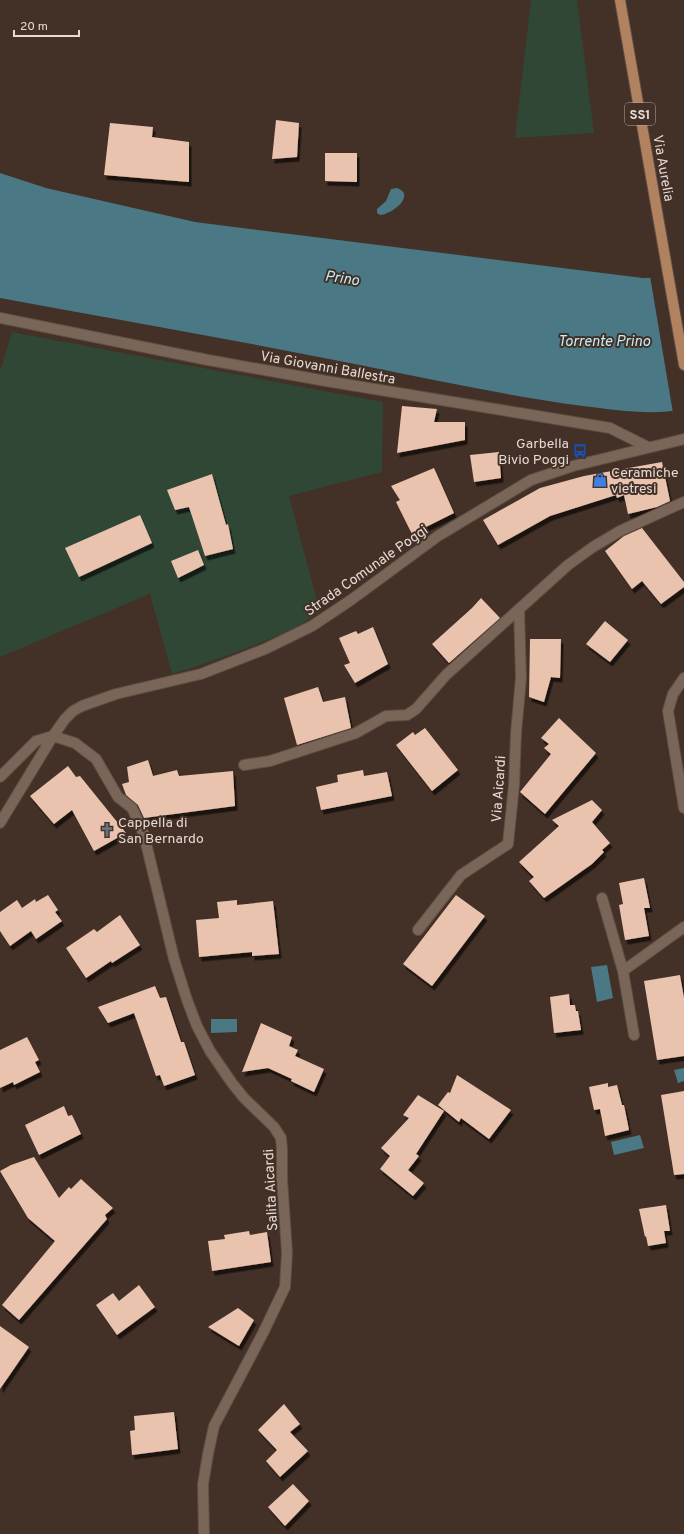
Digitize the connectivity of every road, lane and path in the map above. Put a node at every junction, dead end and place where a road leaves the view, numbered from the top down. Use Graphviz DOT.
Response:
graph roads {
  1 [pos="620,0"];
  2 [pos="0,318"];
  3 [pos="684,365"];
  4 [pos="684,439"];
  5 [pos="648,447"];
  6 [pos="684,502"];
  7 [pos="519,610"];
  8 [pos="684,678"];
  9 [pos="53,736"];
  10 [pos="244,765"];
  11 [pos="0,777"];
  12 [pos="684,808"];
  13 [pos="0,823"];
  14 [pos="602,898"];
  15 [pos="684,927"];
  16 [pos="418,930"];
  17 [pos="623,971"];
  18 [pos="634,1035"];
  19 [pos="204,1534"];
  1 -- 3 [label="main road, Via Aurelia / SS1"];
  2 -- 5 [label="street, Via Giovanni Ballestra"];
  4 -- 5 [label="street, Strada Comunale Poggi"];
  5 -- 9 [label="street, Strada Comunale Poggi"];
  6 -- 7 [label="street"];
  7 -- 10 [label="street"];
  7 -- 16 [label="street, Via Aicardi"];
  8 -- 12 [label="street"];
  9 -- 11 [label="street"];
  9 -- 13 [label="street, Strada Comunale Poggi"];
  9 -- 19 [label="street, Salita Aicardi"];
  14 -- 17 [label="street"];
  15 -- 17 [label="street"];
  17 -- 18 [label="street"];
}
